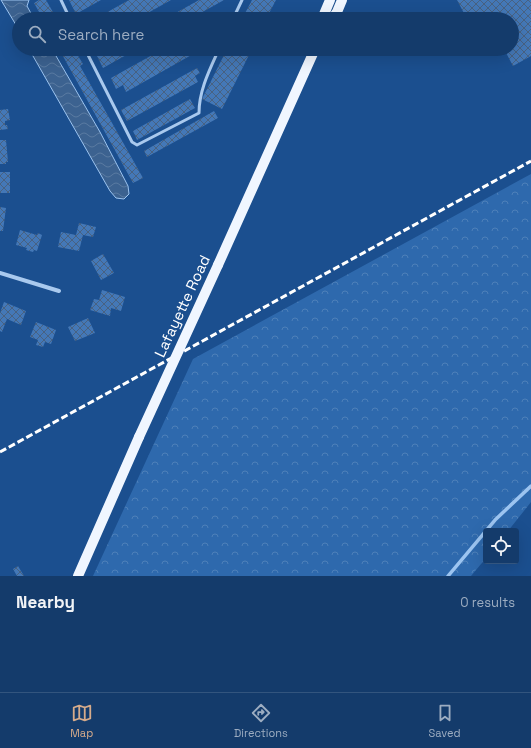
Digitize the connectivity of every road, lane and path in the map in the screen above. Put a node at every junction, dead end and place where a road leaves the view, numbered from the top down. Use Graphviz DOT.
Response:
graph roads {
  1 [pos="61,0"];
  2 [pos="242,0"];
  3 [pos="330,0"];
  4 [pos="342,0"];
  5 [pos="67,12"];
  6 [pos="236,12"];
  7 [pos="325,12"];
  8 [pos="337,12"];
  9 [pos="89,56"];
  10 [pos="217,56"];
  11 [pos="313,56"];
  12 [pos="0,273"];
  13 [pos="59,291"];
  14 [pos="78,576"];
  1 -- 5 [label="lane"];
  2 -- 6 [label="lane"];
  3 -- 7 [label="main road"];
  4 -- 8 [label="main road"];
  9 -- 10 [label="lane"];
  11 -- 14 [label="main road, Lafayette Road, bridge"];
  12 -- 13 [label="street"];
}
